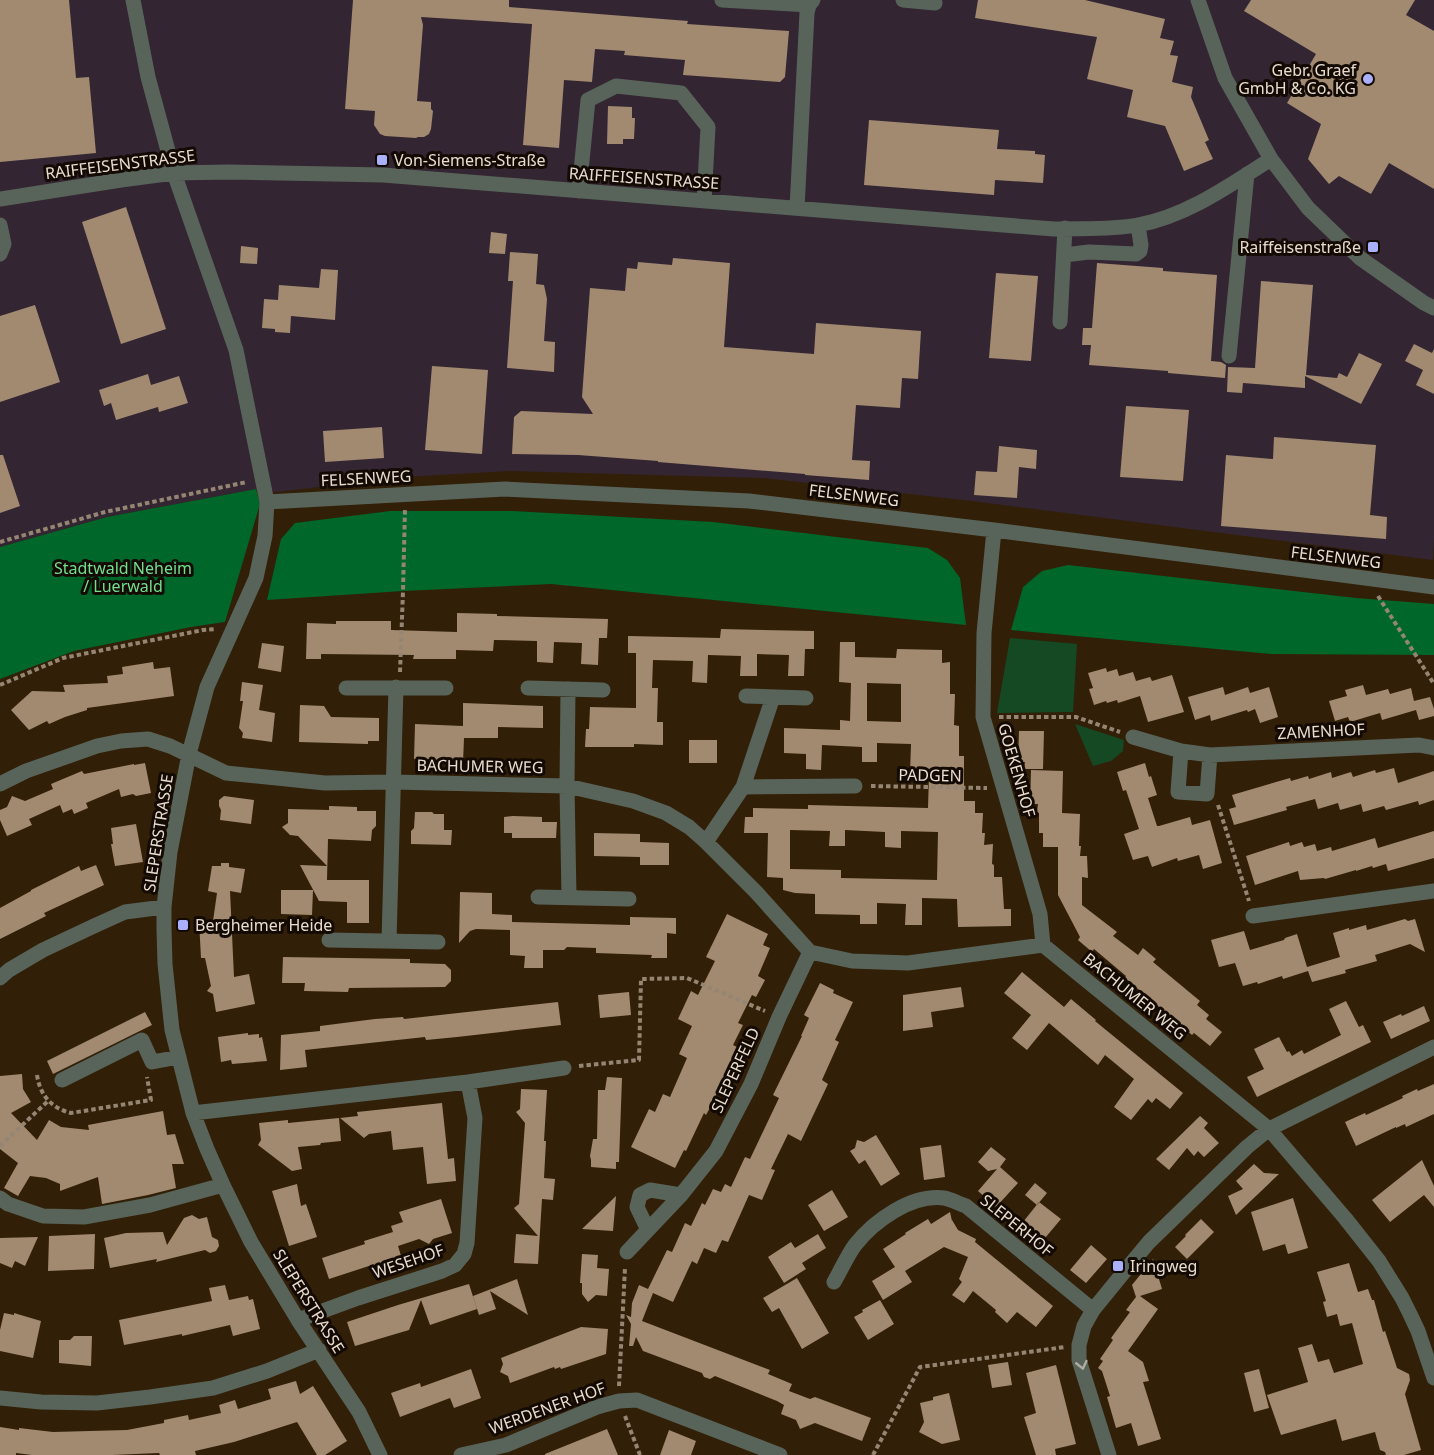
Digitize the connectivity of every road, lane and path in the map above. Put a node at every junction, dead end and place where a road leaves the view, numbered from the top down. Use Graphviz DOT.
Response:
graph roads {
  1 [pos="133,0"];
  2 [pos="722,0"];
  3 [pos="903,0"];
  4 [pos="1198,0"];
  5 [pos="811,2"];
  6 [pos="935,3"];
  7 [pos="1271,159"];
  8 [pos="174,173"];
  9 [pos="1247,174"];
  10 [pos="579,191"];
  11 [pos="0,199"];
  12 [pos="704,201"];
  13 [pos="797,208"];
  14 [pos="0,225"];
  15 [pos="1138,225"];
  16 [pos="1065,228"];
  17 [pos="0,254"];
  18 [pos="1064,255"];
  19 [pos="1434,308"];
  20 [pos="1060,322"];
  21 [pos="1229,356"];
  22 [pos="263,479"];
  23 [pos="405,494"];
  24 [pos="267,502"];
  25 [pos="994,530"];
  26 [pos="0,542"];
  27 [pos="1366,578"];
  28 [pos="1434,587"];
  29 [pos="233,629"];
  30 [pos="1434,684"];
  31 [pos="0,685"];
  32 [pos="398,687"];
  33 [pos="346,688"];
  34 [pos="446,688"];
  35 [pos="528,688"];
  36 [pos="568,689"];
  37 [pos="603,690"];
  38 [pos="746,696"];
  39 [pos="773,698"];
  40 [pos="807,698"];
  41 [pos="983,717"];
  42 [pos="1133,737"];
  43 [pos="1434,748"];
  44 [pos="1181,752"];
  45 [pos="189,754"];
  46 [pos="1210,755"];
  47 [pos="393,782"];
  48 [pos="0,784"];
  49 [pos="567,786"];
  50 [pos="855,786"];
  51 [pos="743,787"];
  52 [pos="1004,789"];
  53 [pos="1207,795"];
  54 [pos="706,842"];
  55 [pos="1434,891"];
  56 [pos="538,897"];
  57 [pos="569,897"];
  58 [pos="629,899"];
  59 [pos="164,907"];
  60 [pos="1253,916"];
  61 [pos="329,940"];
  62 [pos="389,941"];
  63 [pos="438,942"];
  64 [pos="1043,945"];
  65 [pos="810,952"];
  66 [pos="0,978"];
  67 [pos="779,1017"];
  68 [pos="1434,1047"];
  69 [pos="179,1057"];
  70 [pos="152,1062"];
  71 [pos="564,1068"];
  72 [pos="38,1075"];
  73 [pos="62,1080"];
  74 [pos="468,1082"];
  75 [pos="48,1101"];
  76 [pos="193,1113"];
  77 [pos="1269,1129"];
  78 [pos="0,1146"];
  79 [pos="223,1185"];
  80 [pos="681,1195"];
  81 [pos="0,1198"];
  82 [pos="648,1230"];
  83 [pos="627,1252"];
  84 [pos="834,1282"];
  85 [pos="1093,1310"];
  86 [pos="298,1320"];
  87 [pos="1079,1345"];
  88 [pos="319,1350"];
  89 [pos="1430,1351"];
  90 [pos="1434,1378"];
  91 [pos="0,1398"];
  92 [pos="619,1401"];
  93 [pos="380,1455"];
  94 [pos="461,1455"];
  95 [pos="640,1455"];
  96 [pos="780,1455"];
  97 [pos="873,1455"];
  98 [pos="1109,1455"];
  1 -- 8 [label="street"];
  2 -- 5 [label="street"];
  3 -- 6 [label="street"];
  4 -- 7 [label="street"];
  5 -- 13 [label="street"];
  7 -- 9 [label="street, RAIFFEISENSTRASSE"];
  7 -- 19 [label="street"];
  8 -- 10 [label="street, RAIFFEISENSTRASSE"];
  8 -- 11 [label="street, RAIFFEISENSTRASSE"];
  8 -- 22 [label="street"];
  9 -- 15 [label="street, RAIFFEISENSTRASSE"];
  9 -- 21 [label="street"];
  10 -- 12 [label="street, RAIFFEISENSTRASSE"];
  10 -- 12 [label="street"];
  12 -- 13 [label="street, RAIFFEISENSTRASSE"];
  13 -- 16 [label="street, RAIFFEISENSTRASSE"];
  14 -- 17 [label="street"];
  15 -- 16 [label="street, RAIFFEISENSTRASSE"];
  15 -- 18 [label="street"];
  16 -- 18 [label="street"];
  18 -- 20 [label="street"];
  22 -- 24 [label="street"];
  22 -- 26 [label="path"];
  23 -- 24 [label="street, FELSENWEG"];
  23 -- 25 [label="street, FELSENWEG"];
  23 -- 32 [label="path"];
  24 -- 29 [label="street, SLEPERSTRASSE"];
  25 -- 27 [label="street, FELSENWEG"];
  25 -- 41 [label="street, GOEKENHOF"];
  27 -- 28 [label="street, FELSENWEG"];
  27 -- 30 [label="path"];
  29 -- 31 [label="path"];
  29 -- 45 [label="street, SLEPERSTRASSE"];
  32 -- 33 [label="street"];
  32 -- 34 [label="street"];
  32 -- 47 [label="street, BACHUMER WEG"];
  35 -- 36 [label="street"];
  36 -- 37 [label="street"];
  36 -- 49 [label="street, BACHUMER WEG"];
  38 -- 39 [label="street"];
  39 -- 40 [label="street"];
  39 -- 51 [label="street"];
  41 -- 42 [label="path"];
  41 -- 52 [label="street, GOEKENHOF"];
  42 -- 44 [label="street, ZAMENHOF"];
  43 -- 46 [label="street, ZAMENHOF"];
  44 -- 46 [label="street, ZAMENHOF"];
  44 -- 53 [label="street"];
  45 -- 47 [label="street, BACHUMER WEG"];
  45 -- 48 [label="street, BACHUMER WEG"];
  45 -- 59 [label="street, SLEPERSTRASSE"];
  46 -- 53 [label="street"];
  47 -- 49 [label="street, BACHUMER WEG"];
  47 -- 62 [label="street, BACHUMER WEG"];
  49 -- 54 [label="street, BACHUMER WEG"];
  49 -- 57 [label="street, BACHUMER WEG"];
  50 -- 51 [label="street"];
  50 -- 52 [label="path, PADGEN"];
  51 -- 54 [label="street"];
  52 -- 64 [label="street, GOEKENHOF"];
  53 -- 60 [label="path"];
  54 -- 65 [label="street, BACHUMER WEG"];
  55 -- 60 [label="street"];
  56 -- 57 [label="street"];
  57 -- 58 [label="street"];
  59 -- 66 [label="street"];
  59 -- 69 [label="street, SLEPERSTRASSE"];
  61 -- 62 [label="street"];
  62 -- 63 [label="street"];
  64 -- 65 [label="street"];
  64 -- 77 [label="street, BACHUMER WEG"];
  65 -- 67 [label="street, SLEPERFELD"];
  67 -- 71 [label="path"];
  67 -- 80 [label="street, SLEPERFELD"];
  68 -- 77 [label="street"];
  69 -- 70 [label="street"];
  69 -- 76 [label="street, SLEPERSTRASSE"];
  70 -- 73 [label="street"];
  70 -- 75 [label="path"];
  71 -- 74 [label="street"];
  72 -- 75 [label="path"];
  74 -- 76 [label="street"];
  74 -- 86 [label="street, WESEHOF"];
  75 -- 78 [label="path"];
  76 -- 79 [label="street, SLEPERSTRASSE"];
  77 -- 85 [label="street"];
  77 -- 89 [label="street, BACHUMER WEG"];
  79 -- 81 [label="street"];
  79 -- 86 [label="street, SLEPERSTRASSE"];
  80 -- 82 [label="street, SLEPERFELD"];
  80 -- 82 [label="street"];
  82 -- 83 [label="street, SLEPERFELD"];
  83 -- 92 [label="path"];
  84 -- 85 [label="street, SLEPERHOF"];
  85 -- 87 [label="street"];
  86 -- 88 [label="street, SLEPERSTRASSE"];
  87 -- 97 [label="path"];
  87 -- 98 [label="street, one-way"];
  88 -- 91 [label="street"];
  88 -- 93 [label="street, SLEPERSTRASSE"];
  89 -- 90 [label="street, BACHUMER WEG"];
  92 -- 94 [label="street, WERDENER HOF"];
  92 -- 95 [label="path"];
  92 -- 96 [label="street, WERDENER HOF"];
}
